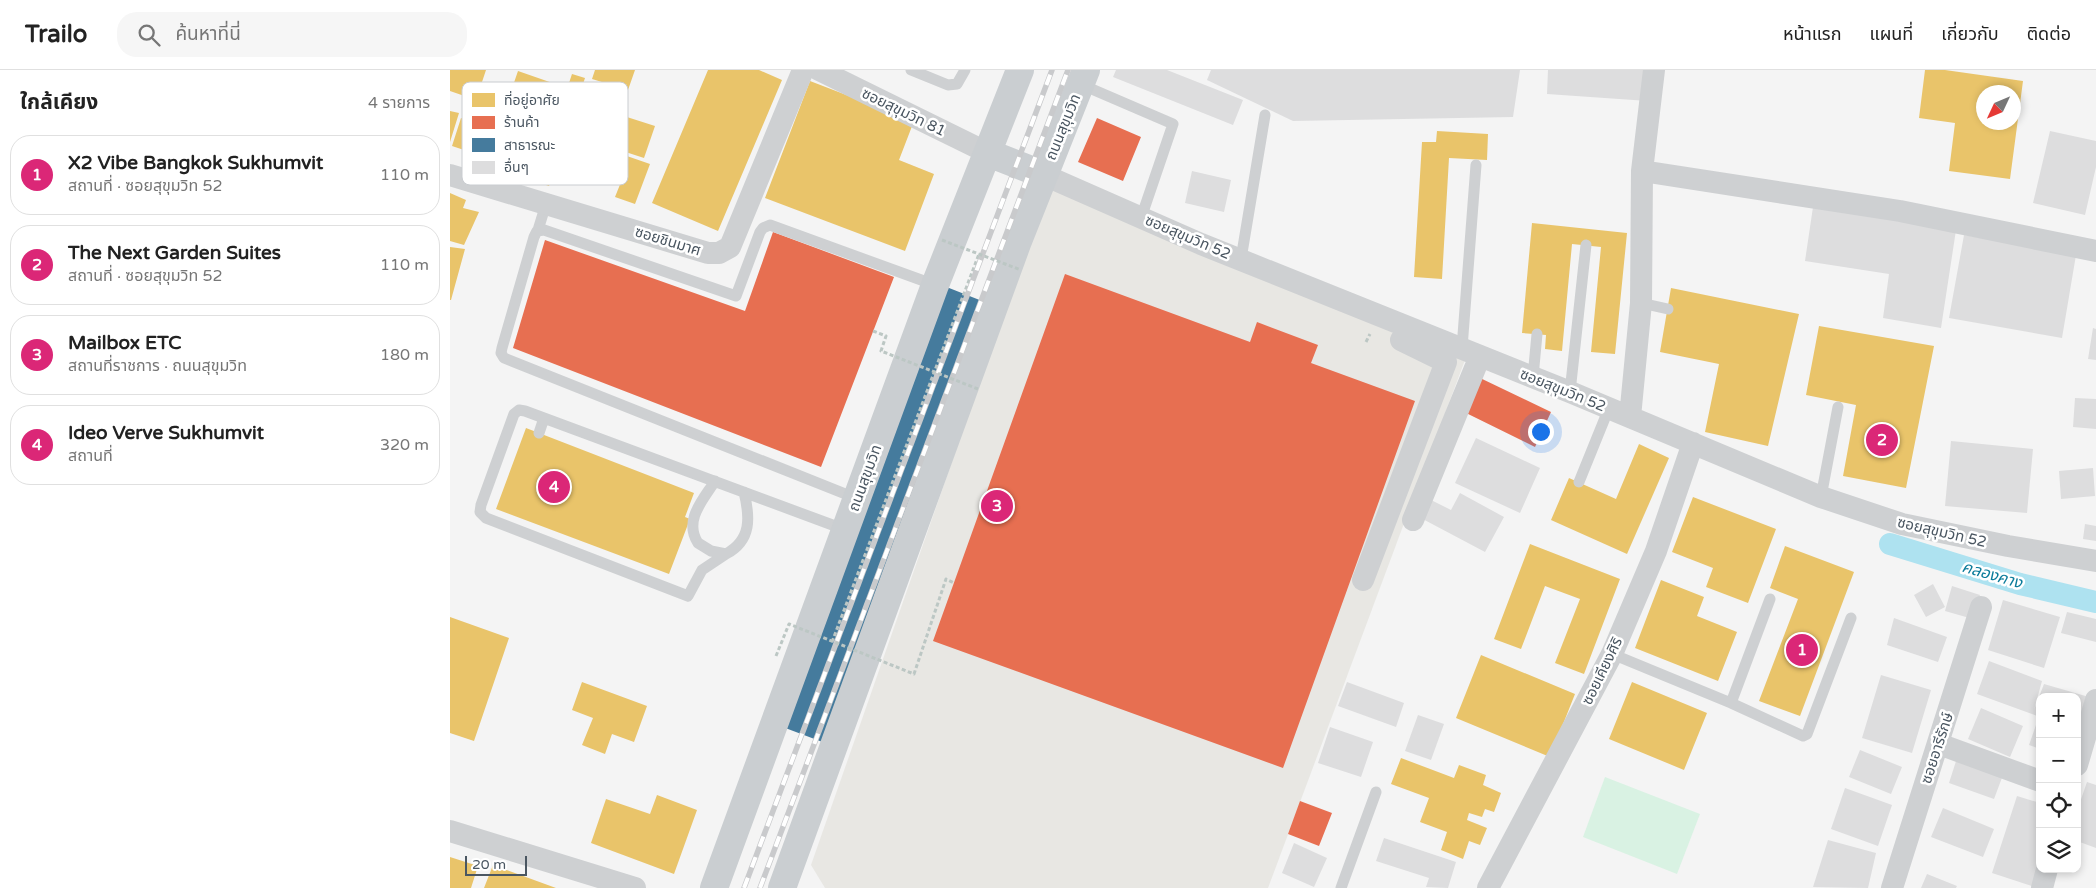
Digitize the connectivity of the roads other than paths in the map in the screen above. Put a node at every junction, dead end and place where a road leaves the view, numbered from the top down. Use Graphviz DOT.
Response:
graph roads {
  1 [pos="803,70"];
  2 [pos="820,70"];
  3 [pos="912,70"];
  4 [pos="965,70"];
  5 [pos="1020,70"];
  6 [pos="1654,70"];
  7 [pos="1083,77"];
  8 [pos="1265,115"];
  9 [pos="988,154"];
  10 [pos="1476,165"];
  11 [pos="1642,171"];
  12 [pos="450,175"];
  13 [pos="1044,175"];
  14 [pos="462,179"];
  15 [pos="483,185"];
  16 [pos="546,204"];
  17 [pos="1141,218"];
  18 [pos="538,230"];
  19 [pos="1586,245"];
  20 [pos="2096,251"];
  21 [pos="1241,260"];
  22 [pos="935,285"];
  23 [pos="1641,303"];
  24 [pos="1668,308"];
  25 [pos="1537,334"];
  26 [pos="1401,340"];
  27 [pos="1471,352"];
  28 [pos="1533,377"];
  29 [pos="1570,392"];
  30 [pos="1838,407"];
  31 [pos="1609,408"];
  32 [pos="1630,417"];
  33 [pos="544,418"];
  34 [pos="539,433"];
  35 [pos="1693,443"];
  36 [pos="715,481"];
  37 [pos="1579,482"];
  38 [pos="744,492"];
  39 [pos="1821,497"];
  40 [pos="858,499"];
  41 [pos="1413,520"];
  42 [pos="846,530"];
  43 [pos="726,554"];
  44 [pos="2096,561"];
  45 [pos="1363,580"];
  46 [pos="1770,599"];
  47 [pos="1981,607"];
  48 [pos="1851,618"];
  49 [pos="1612,654"];
  50 [pos="2096,700"];
  51 [pos="1731,703"];
  52 [pos="1939,744"];
  53 [pos="2081,751"];
  54 [pos="2036,779"];
  55 [pos="1376,792"];
  56 [pos="450,831"];
  57 [pos="2046,873"];
  58 [pos="635,888"];
  59 [pos="714,888"];
  60 [pos="782,888"];
  61 [pos="1342,888"];
  62 [pos="1488,888"];
  63 [pos="1892,888"];
  64 [pos="2042,888"];
  1 -- 16 [label="street, ซอยชินมาศ"];
  2 -- 9 [label="street, ซอยสุขุมวิท 81"];
  3 -- 4 [label="lane"];
  5 -- 9 [label="main road, ถนนสุขุมวิท"];
  6 -- 11 [label="street"];
  7 -- 13 [label="main road, ถนนสุขุมวิท"];
  7 -- 17 [label="lane"];
  8 -- 21 [label="lane"];
  9 -- 13 [label="main road"];
  9 -- 22 [label="main road, ถนนสุขุมวิท"];
  10 -- 27 [label="lane"];
  11 -- 20 [label="street"];
  11 -- 23 [label="street"];
  12 -- 14 [label="street, ซอยชินมาศ"];
  13 -- 17 [label="street, ซอยสุขุมวิท 52"];
  13 -- 60 [label="main road, ถนนสุขุมวิท"];
  15 -- 16 [label="street, ซอยชินมาศ"];
  16 -- 18 [label="lane"];
  17 -- 21 [label="street, ซอยสุขุมวิท 52"];
  18 -- 22 [label="lane"];
  18 -- 40 [label="lane"];
  19 -- 29 [label="lane"];
  21 -- 27 [label="street, ซอยสุขุมวิท 52"];
  22 -- 40 [label="main road, ถนนสุขุมวิท"];
  23 -- 24 [label="lane"];
  23 -- 32 [label="street"];
  25 -- 28 [label="lane"];
  26 -- 45 [label="street"];
  27 -- 28 [label="street, ซอยสุขุมวิท 52"];
  27 -- 41 [label="street"];
  28 -- 29 [label="street, ซอยสุขุมวิท 52"];
  29 -- 31 [label="street, ซอยสุขุมวิท 52"];
  30 -- 39 [label="lane"];
  31 -- 32 [label="street, ซอยสุขุมวิท 52"];
  31 -- 37 [label="lane"];
  32 -- 35 [label="street, ซอยสุขุมวิท 52"];
  33 -- 34 [label="lane"];
  33 -- 36 [label="lane"];
  33 -- 43 [label="lane"];
  35 -- 39 [label="street, ซอยสุขุมวิท 52"];
  35 -- 49 [label="street, ซอยเคียงศิริ"];
  36 -- 38 [label="lane"];
  36 -- 43 [label="lane"];
  38 -- 42 [label="lane"];
  38 -- 43 [label="lane"];
  39 -- 44 [label="street, ซอยสุขุมวิท 52"];
  40 -- 42 [label="main road, ถนนสุขุมวิท"];
  42 -- 59 [label="main road, ถนนสุขุมวิท"];
  46 -- 51 [label="lane"];
  47 -- 52 [label="street, ซอยอารีรักษ์"];
  48 -- 51 [label="lane"];
  49 -- 51 [label="lane"];
  49 -- 62 [label="street, ซอยเคียงศิริ"];
  50 -- 53 [label="street"];
  52 -- 54 [label="street"];
  52 -- 63 [label="street, ซอยอารีรักษ์"];
  55 -- 61 [label="lane"];
  56 -- 58 [label="street"];
  57 -- 64 [label="street"];
}
